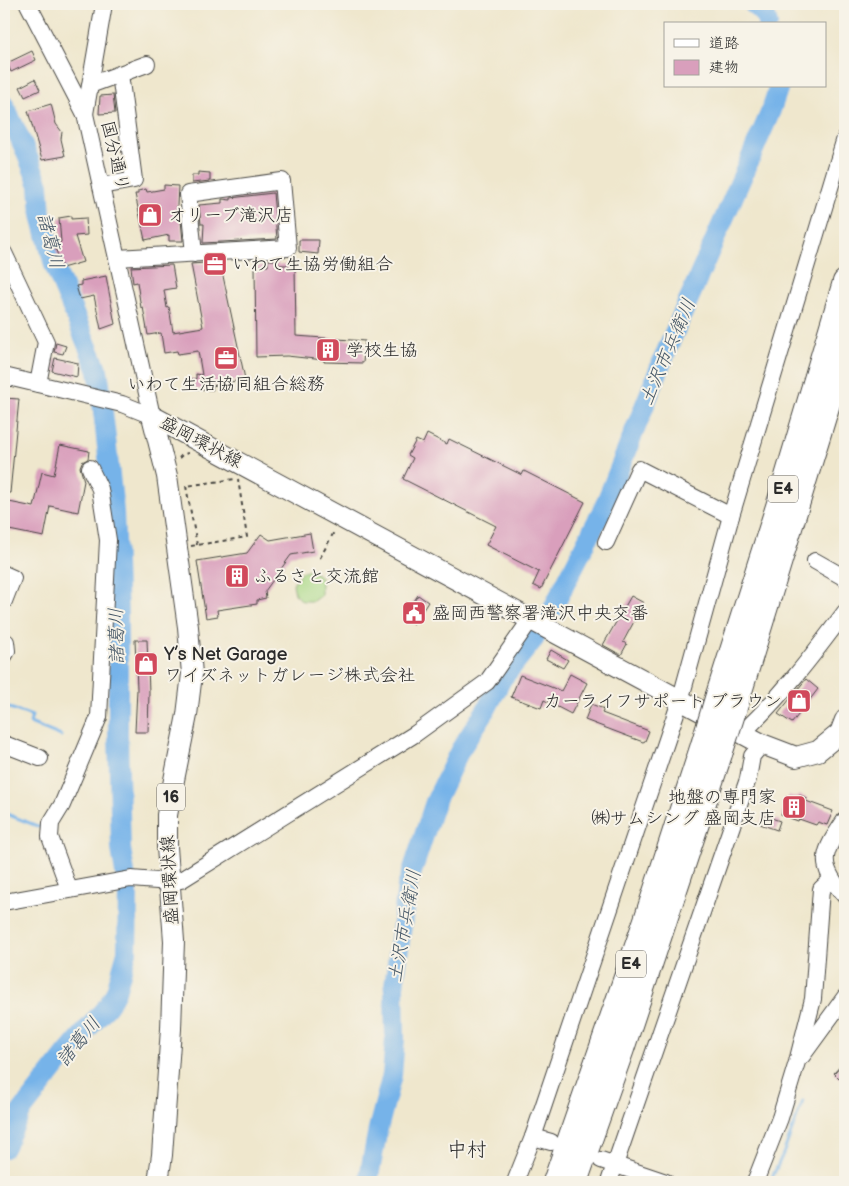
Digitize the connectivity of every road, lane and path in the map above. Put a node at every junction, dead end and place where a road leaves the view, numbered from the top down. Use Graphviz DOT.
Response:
graph roads {
  1 [pos="28,4"];
  2 [pos="104,4"];
  3 [pos="147,64"];
  4 [pos="120,74"];
  5 [pos="90,85"];
  6 [pos="85,114"];
  7 [pos="845,138"];
  8 [pos="842,169"];
  9 [pos="101,186"];
  10 [pos="4,253"];
  11 [pos="194,254"];
  12 [pos="117,258"];
  13 [pos="845,282"];
  14 [pos="845,348"];
  15 [pos="4,376"];
  16 [pos="38,384"];
  17 [pos="152,416"];
  18 [pos="189,453"];
  19 [pos="177,462"];
  20 [pos="90,468"];
  21 [pos="230,473"];
  22 [pos="238,478"];
  23 [pos="731,516"];
  24 [pos="334,532"];
  25 [pos="606,542"];
  26 [pos="197,545"];
  27 [pos="186,547"];
  28 [pos="320,558"];
  29 [pos="814,561"];
  30 [pos="4,574"];
  31 [pos="845,578"];
  32 [pos="4,601"];
  33 [pos="845,612"];
  34 [pos="531,619"];
  35 [pos="4,640"];
  36 [pos="4,656"];
  37 [pos="727,698"];
  38 [pos="680,701"];
  39 [pos="843,730"];
  40 [pos="741,734"];
  41 [pos="4,744"];
  42 [pos="762,744"];
  43 [pos="712,748"];
  44 [pos="40,758"];
  45 [pos="845,820"];
  46 [pos="831,880"];
  47 [pos="170,882"];
  48 [pos="69,889"];
  49 [pos="845,896"];
  50 [pos="4,902"];
  51 [pos="845,997"];
  52 [pos="797,1062"];
  53 [pos="533,1137"];
  54 [pos="551,1142"];
  55 [pos="608,1163"];
  56 [pos="158,1182"];
  57 [pos="515,1182"];
  58 [pos="555,1182"];
  59 [pos="575,1182"];
  60 [pos="610,1182"];
  61 [pos="666,1182"];
  62 [pos="755,1182"];
  1 -- 6 [label="street, 国分通り"];
  2 -- 5 [label="street"];
  3 -- 4 [label="street"];
  4 -- 5 [label="street"];
  4 -- 9 [label="street"];
  5 -- 6 [label="street"];
  6 -- 9 [label="street, 国分通り"];
  7 -- 8 [label="street"];
  8 -- 23 [label="street"];
  9 -- 12 [label="street, 国分通り"];
  10 -- 16 [label="street"];
  11 -- 11 [label="street"];
  11 -- 12 [label="street"];
  12 -- 17 [label="street, 国分通り"];
  13 -- 37 [label="highway, E4"];
  14 -- 37 [label="highway, E4"];
  15 -- 16 [label="street"];
  16 -- 17 [label="street"];
  17 -- 34 [label="main road, 盛岡環状線"];
  17 -- 47 [label="main road, 盛岡環状線 / 16"];
  18 -- 19 [label="path"];
  20 -- 48 [label="street"];
  21 -- 22 [label="path"];
  22 -- 26 [label="path"];
  22 -- 26 [label="path"];
  23 -- 25 [label="street"];
  23 -- 38 [label="street"];
  24 -- 28 [label="path"];
  26 -- 27 [label="path"];
  29 -- 31 [label="street"];
  30 -- 32 [label="street"];
  33 -- 40 [label="street"];
  34 -- 38 [label="main road, 盛岡環状線"];
  34 -- 47 [label="street"];
  35 -- 36 [label="street"];
  37 -- 43 [label="highway, E4, bridge"];
  38 -- 40 [label="main road, 盛岡環状線"];
  38 -- 53 [label="street"];
  39 -- 42 [label="main road, 盛岡環状線"];
  40 -- 42 [label="main road, 盛岡環状線"];
  41 -- 44 [label="street"];
  42 -- 55 [label="street"];
  43 -- 58 [label="highway, E4"];
  43 -- 59 [label="highway, E4"];
  45 -- 46 [label="street"];
  46 -- 49 [label="street"];
  46 -- 52 [label="street"];
  47 -- 48 [label="street"];
  47 -- 56 [label="main road, 盛岡環状線 / 16"];
  48 -- 50 [label="street"];
  51 -- 52 [label="street"];
  52 -- 62 [label="street"];
  53 -- 54 [label="street"];
  53 -- 57 [label="street"];
  55 -- 60 [label="street"];
  55 -- 61 [label="street"];
}
